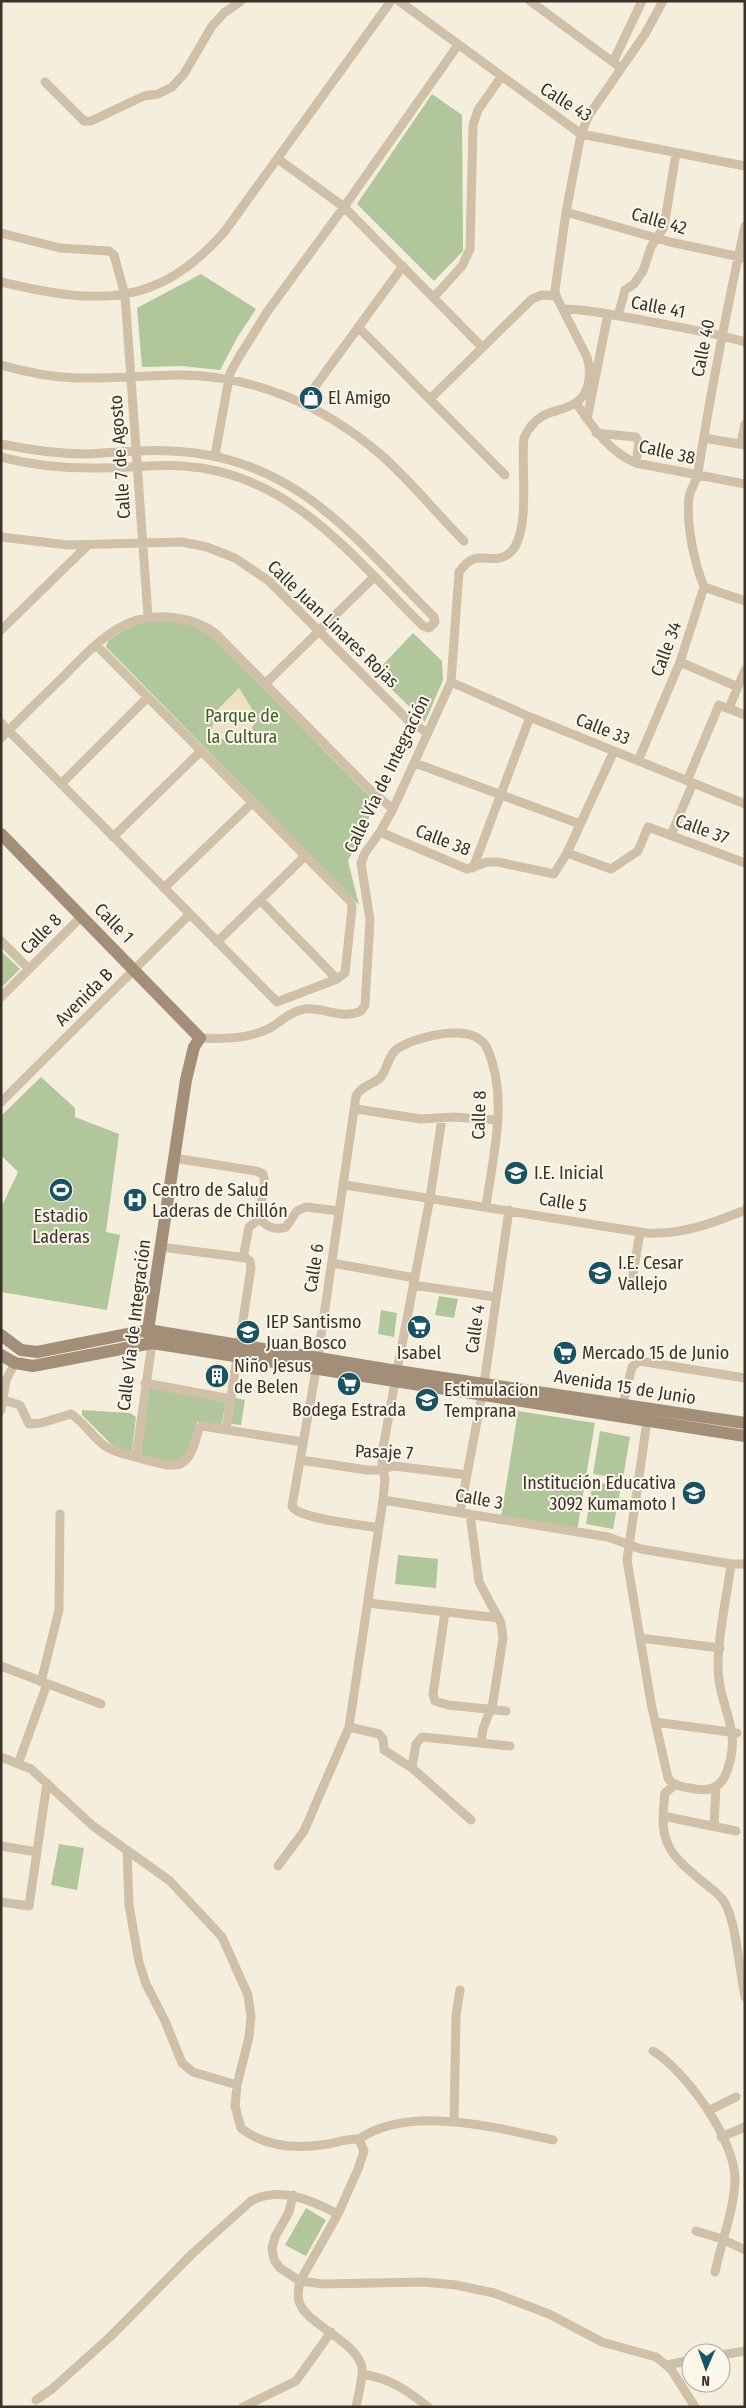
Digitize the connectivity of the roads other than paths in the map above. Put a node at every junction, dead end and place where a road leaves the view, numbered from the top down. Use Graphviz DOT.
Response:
graph roads {
  1 [pos="241,1"];
  2 [pos="391,1"];
  3 [pos="399,1"];
  4 [pos="530,1"];
  5 [pos="642,1"];
  6 [pos="663,1"];
  7 [pos="458,45"];
  8 [pos="613,62"];
  9 [pos="621,68"];
  10 [pos="501,77"];
  11 [pos="45,82"];
  12 [pos="581,134"];
  13 [pos="676,153"];
  14 [pos="278,159"];
  15 [pos="745,166"];
  16 [pos="344,207"];
  17 [pos="566,212"];
  18 [pos="745,226"];
  19 [pos="1,234"];
  20 [pos="657,238"];
  21 [pos="742,257"];
  22 [pos="403,266"];
  23 [pos="1,282"];
  24 [pos="125,295"];
  25 [pos="556,296"];
  26 [pos="434,297"];
  27 [pos="565,309"];
  28 [pos="613,315"];
  29 [pos="358,327"];
  30 [pos="722,335"];
  31 [pos="745,342"];
  32 [pos="482,347"];
  33 [pos="1,365"];
  34 [pos="131,376"];
  35 [pos="229,380"];
  36 [pos="430,399"];
  37 [pos="303,403"];
  38 [pos="576,403"];
  39 [pos="587,419"];
  40 [pos="745,424"];
  41 [pos="596,433"];
  42 [pos="704,438"];
  43 [pos="1,444"];
  44 [pos="743,445"];
  45 [pos="136,451"];
  46 [pos="215,455"];
  47 [pos="1,457"];
  48 [pos="636,463"];
  49 [pos="138,467"];
  50 [pos="505,475"];
  51 [pos="698,476"];
  52 [pos="745,484"];
  53 [pos="1,537"];
  54 [pos="143,542"];
  55 [pos="464,542"];
  56 [pos="87,546"];
  57 [pos="374,577"];
  58 [pos="704,586"];
  59 [pos="745,601"];
  60 [pos="148,616"];
  61 [pos="1,630"];
  62 [pos="319,631"];
  63 [pos="96,645"];
  64 [pos="680,662"];
  65 [pos="744,673"];
  66 [pos="451,682"];
  67 [pos="265,684"];
  68 [pos="738,687"];
  69 [pos="148,698"];
  70 [pos="729,708"];
  71 [pos="745,715"];
  72 [pos="530,717"];
  73 [pos="1,724"];
  74 [pos="8,731"];
  75 [pos="428,733"];
  76 [pos="1,738"];
  77 [pos="201,751"];
  78 [pos="614,751"];
  79 [pos="638,761"];
  80 [pos="415,763"];
  81 [pos="690,782"];
  82 [pos="61,784"];
  83 [pos="500,795"];
  84 [pos="252,802"];
  85 [pos="745,804"];
  86 [pos="392,809"];
  87 [pos="580,824"];
  88 [pos="380,832"];
  89 [pos="1,834"];
  90 [pos="671,835"];
  91 [pos="113,837"];
  92 [pos="567,853"];
  93 [pos="305,856"];
  94 [pos="745,863"];
  95 [pos="473,868"];
  96 [pos="164,888"];
  97 [pos="260,900"];
  98 [pos="190,914"];
  99 [pos="82,916"];
  100 [pos="1,941"];
  101 [pos="217,942"];
  102 [pos="29,969"];
  103 [pos="134,970"];
  104 [pos="337,979"];
  105 [pos="1,997"];
  106 [pos="471,1033"];
  107 [pos="200,1038"];
  108 [pos="1,1102"];
  109 [pos="356,1109"];
  110 [pos="442,1118"];
  111 [pos="498,1120"];
  112 [pos="174,1158"];
  113 [pos="344,1185"];
  114 [pos="430,1198"];
  115 [pos="486,1206"];
  116 [pos="509,1210"];
  117 [pos="745,1210"];
  118 [pos="339,1211"];
  119 [pos="261,1218"];
  120 [pos="640,1232"];
  121 [pos="161,1246"];
  122 [pos="243,1258"];
  123 [pos="332,1264"];
  124 [pos="414,1281"];
  125 [pos="632,1281"];
  126 [pos="496,1297"];
  127 [pos="148,1330"];
  128 [pos="1,1334"];
  129 [pos="152,1343"];
  130 [pos="238,1352"];
  131 [pos="1,1355"];
  132 [pos="15,1364"];
  133 [pos="316,1364"];
  134 [pos="396,1377"];
  135 [pos="745,1378"];
  136 [pos="146,1383"];
  137 [pos="483,1390"];
  138 [pos="231,1399"];
  139 [pos="3,1400"];
  140 [pos="622,1404"];
  141 [pos="1,1410"];
  142 [pos="647,1421"];
  143 [pos="745,1424"];
  144 [pos="226,1430"];
  145 [pos="745,1436"];
  146 [pos="303,1442"];
  147 [pos="136,1457"];
  148 [pos="301,1460"];
  149 [pos="383,1469"];
  150 [pos="466,1475"];
  151 [pos="384,1500"];
  152 [pos="460,1512"];
  153 [pos="60,1514"];
  154 [pos="470,1514"];
  155 [pos="379,1528"];
  156 [pos="628,1544"];
  157 [pos="731,1564"];
  158 [pos="745,1564"];
  159 [pos="368,1603"];
  160 [pos="445,1612"];
  161 [pos="499,1618"];
  162 [pos="640,1638"];
  163 [pos="720,1648"];
  164 [pos="1,1666"];
  165 [pos="44,1683"];
  166 [pos="101,1704"];
  167 [pos="491,1709"];
  168 [pos="506,1711"];
  169 [pos="655,1722"];
  170 [pos="349,1727"];
  171 [pos="737,1733"];
  172 [pos="481,1743"];
  173 [pos="510,1746"];
  174 [pos="1,1757"];
  175 [pos="18,1764"];
  176 [pos="412,1768"];
  177 [pos="47,1782"];
  178 [pos="676,1785"];
  179 [pos="716,1787"];
  180 [pos="663,1816"];
  181 [pos="471,1820"];
  182 [pos="714,1826"];
  183 [pos="736,1831"];
  184 [pos="1,1846"];
  185 [pos="126,1850"];
  186 [pos="37,1852"];
  187 [pos="278,1866"];
  188 [pos="1,1902"];
  189 [pos="460,1990"];
  190 [pos="745,1997"];
  191 [pos="654,2052"];
  192 [pos="237,2085"];
  193 [pos="736,2097"];
  194 [pos="710,2110"];
  195 [pos="454,2122"];
  196 [pos="745,2127"];
  197 [pos="721,2137"];
  198 [pos="359,2139"];
  199 [pos="554,2140"];
  200 [pos="735,2178"];
  201 [pos="745,2182"];
  202 [pos="293,2195"];
  203 [pos="338,2214"];
  204 [pos="696,2231"];
  205 [pos="722,2239"];
  206 [pos="745,2250"];
  207 [pos="715,2272"];
  208 [pos="300,2281"];
  209 [pos="331,2332"];
  210 [pos="745,2351"];
  211 [pos="731,2353"];
  212 [pos="681,2362"];
  213 [pos="666,2365"];
  214 [pos="362,2374"];
  215 [pos="36,2400"];
  216 [pos="243,2407"];
  217 [pos="356,2407"];
  218 [pos="428,2407"];
  219 [pos="696,2407"];
  1 -- 11 [label="street"];
  2 -- 14 [label="street"];
  3 -- 7 [label="street, Calle 43"];
  4 -- 8 [label="street"];
  5 -- 8 [label="street"];
  6 -- 9 [label="street"];
  7 -- 10 [label="street, Calle 43"];
  7 -- 16 [label="street"];
  8 -- 9 [label="street"];
  9 -- 12 [label="street"];
  10 -- 12 [label="street, Calle 43"];
  10 -- 26 [label="street"];
  12 -- 13 [label="street, Calle 43"];
  12 -- 17 [label="street"];
  13 -- 15 [label="street, Calle 43"];
  13 -- 20 [label="street"];
  14 -- 16 [label="street"];
  14 -- 24 [label="street"];
  16 -- 22 [label="street"];
  16 -- 35 [label="street"];
  17 -- 20 [label="street, Calle 42"];
  17 -- 25 [label="street"];
  18 -- 21 [label="street, Calle 40"];
  19 -- 24 [label="street, Calle 7 de Agosto"];
  20 -- 21 [label="street, Calle 42"];
  20 -- 28 [label="street"];
  21 -- 30 [label="street, Calle 40"];
  22 -- 26 [label="street"];
  22 -- 29 [label="street"];
  23 -- 24 [label="street"];
  24 -- 34 [label="street, Calle 7 de Agosto"];
  25 -- 27 [label="street"];
  25 -- 32 [label="street"];
  26 -- 32 [label="street"];
  27 -- 28 [label="street, Calle 41"];
  27 -- 38 [label="street"];
  28 -- 30 [label="street, Calle 41"];
  28 -- 39 [label="street"];
  29 -- 36 [label="street"];
  29 -- 37 [label="street"];
  30 -- 31 [label="street, Calle 41"];
  30 -- 42 [label="street, Calle 40"];
  32 -- 36 [label="street"];
  33 -- 34 [label="street"];
  34 -- 35 [label="street"];
  34 -- 45 [label="street, Calle 7 de Agosto"];
  35 -- 37 [label="street"];
  35 -- 46 [label="street"];
  36 -- 50 [label="street"];
  37 -- 55 [label="street"];
  38 -- 39 [label="street, Calle 38"];
  38 -- 66 [label="street, Calle Vía de Integración"];
  39 -- 41 [label="street, Calle 38"];
  40 -- 44 [label="street"];
  41 -- 48 [label="street, Calle 38"];
  41 -- 48 [label="street"];
  42 -- 44 [label="street"];
  42 -- 51 [label="street, Calle 40"];
  43 -- 45 [label="street"];
  45 -- 46 [label="street"];
  45 -- 49 [label="street, Calle 7 de Agosto"];
  46 -- 57 [label="street"];
  47 -- 49 [label="street"];
  48 -- 51 [label="street, Calle 38"];
  49 -- 54 [label="street, Calle 7 de Agosto"];
  49 -- 57 [label="street"];
  51 -- 52 [label="street, Calle 38"];
  51 -- 58 [label="street, Calle 40"];
  53 -- 56 [label="street, Calle Juan Linares Rojas"];
  54 -- 56 [label="street, Calle Juan Linares Rojas"];
  54 -- 60 [label="street, Calle 7 de Agosto"];
  54 -- 62 [label="street, Calle Juan Linares Rojas"];
  56 -- 61 [label="street"];
  57 -- 62 [label="street"];
  58 -- 59 [label="street"];
  58 -- 64 [label="street, Calle 34"];
  60 -- 63 [label="street"];
  60 -- 67 [label="street"];
  62 -- 67 [label="street"];
  62 -- 75 [label="street, Calle Juan Linares Rojas"];
  63 -- 69 [label="street"];
  63 -- 74 [label="street"];
  64 -- 68 [label="street"];
  64 -- 79 [label="street, Calle 34"];
  65 -- 68 [label="street"];
  66 -- 72 [label="street, Calle 33"];
  66 -- 75 [label="street, Calle Vía de Integración"];
  67 -- 86 [label="street"];
  68 -- 70 [label="street"];
  69 -- 77 [label="street"];
  69 -- 82 [label="street"];
  70 -- 71 [label="street"];
  70 -- 81 [label="street"];
  72 -- 78 [label="street, Calle 33"];
  72 -- 83 [label="street"];
  73 -- 74 [label="street"];
  74 -- 76 [label="street"];
  74 -- 82 [label="street"];
  75 -- 80 [label="street, Calle Vía de Integración"];
  77 -- 84 [label="street"];
  77 -- 91 [label="street"];
  78 -- 79 [label="street, Calle 33"];
  78 -- 87 [label="street"];
  79 -- 81 [label="street, Calle 33"];
  80 -- 83 [label="street"];
  80 -- 86 [label="street, Calle Vía de Integración"];
  81 -- 85 [label="street, Calle 33"];
  81 -- 90 [label="street"];
  82 -- 91 [label="street"];
  83 -- 87 [label="street"];
  83 -- 95 [label="street"];
  84 -- 93 [label="street"];
  84 -- 96 [label="street"];
  86 -- 88 [label="street, Calle Vía de Integración"];
  87 -- 92 [label="street"];
  88 -- 95 [label="street, Calle 38"];
  88 -- 107 [label="street, Calle Vía de Integración"];
  89 -- 99 [label="street, Calle 1"];
  90 -- 92 [label="street, Calle 37"];
  90 -- 94 [label="street, Calle 37"];
  91 -- 96 [label="street"];
  92 -- 95 [label="street, Calle 38"];
  93 -- 97 [label="street"];
  93 -- 104 [label="street"];
  96 -- 98 [label="street"];
  97 -- 101 [label="street"];
  97 -- 104 [label="street"];
  98 -- 101 [label="street"];
  98 -- 103 [label="street, Avenida B"];
  99 -- 102 [label="street, Calle 8"];
  99 -- 103 [label="street, Calle 1"];
  100 -- 102 [label="street"];
  101 -- 104 [label="street"];
  102 -- 105 [label="street, Calle 8"];
  103 -- 107 [label="street, Calle 1"];
  103 -- 108 [label="street, Avenida B"];
  106 -- 109 [label="street, Calle 6"];
  106 -- 111 [label="street, Calle 8"];
  107 -- 112 [label="street, Calle Vía de Integración"];
  109 -- 110 [label="street"];
  109 -- 113 [label="street, Calle 6"];
  110 -- 111 [label="street"];
  110 -- 114 [label="street"];
  111 -- 115 [label="street, Calle 8"];
  112 -- 119 [label="street"];
  112 -- 121 [label="street, Calle Vía de Integración"];
  113 -- 114 [label="street, Calle 5"];
  113 -- 118 [label="street, Calle 6"];
  114 -- 115 [label="street, Calle 5"];
  114 -- 124 [label="street"];
  115 -- 116 [label="street, Calle 5"];
  116 -- 120 [label="street, Calle 5"];
  116 -- 126 [label="street, Calle 4"];
  117 -- 120 [label="street, Calle 5"];
  118 -- 119 [label="street"];
  118 -- 123 [label="street, Calle 6"];
  119 -- 122 [label="street"];
  120 -- 125 [label="street"];
  121 -- 122 [label="street"];
  121 -- 127 [label="street, Calle Vía de Integración"];
  122 -- 130 [label="street"];
  123 -- 124 [label="street"];
  123 -- 133 [label="street, Calle 6"];
  124 -- 126 [label="street"];
  124 -- 134 [label="street"];
  126 -- 137 [label="street, Calle 4"];
  127 -- 128 [label="street, Avenida 15 de Junio"];
  127 -- 129 [label="street, Calle Vía de Integración"];
  127 -- 130 [label="street, Avenida 15 de Junio"];
  129 -- 130 [label="street, Avenida 15 de Junio"];
  129 -- 132 [label="street, Avenida 15 de Junio"];
  129 -- 136 [label="street, Calle Vía de Integración"];
  130 -- 133 [label="street, Avenida 15 de Junio"];
  130 -- 138 [label="street"];
  131 -- 132 [label="street, Avenida 15 de Junio"];
  132 -- 139 [label="street"];
  133 -- 134 [label="street, Avenida 15 de Junio"];
  133 -- 146 [label="street, Calle 6"];
  134 -- 137 [label="street, Avenida 15 de Junio"];
  134 -- 149 [label="street"];
  135 -- 140 [label="street"];
  136 -- 138 [label="street"];
  136 -- 147 [label="street, Calle Vía de Integración"];
  137 -- 140 [label="street, Avenida 15 de Junio"];
  137 -- 142 [label="street, Avenida 15 de Junio"];
  137 -- 150 [label="street, Calle 4"];
  138 -- 144 [label="street"];
  139 -- 141 [label="street"];
  139 -- 147 [label="street"];
  140 -- 143 [label="street, Avenida 15 de Junio"];
  142 -- 145 [label="street, Avenida 15 de Junio"];
  142 -- 156 [label="street"];
  144 -- 146 [label="street"];
  144 -- 147 [label="street"];
  146 -- 148 [label="street, Calle 6"];
  148 -- 149 [label="street, Pasaje 7"];
  148 -- 155 [label="street, Calle 6"];
  149 -- 150 [label="street, Pasaje 7"];
  149 -- 151 [label="street"];
  150 -- 152 [label="street, Calle 4"];
  151 -- 152 [label="street, Calle 3"];
  151 -- 155 [label="street"];
  152 -- 154 [label="street, Calle 3"];
  153 -- 165 [label="street"];
  154 -- 156 [label="street, Calle 3"];
  154 -- 161 [label="street"];
  155 -- 159 [label="street"];
  156 -- 157 [label="street, Calle 3"];
  156 -- 162 [label="street"];
  157 -- 158 [label="street, Calle 3"];
  157 -- 163 [label="street"];
  159 -- 160 [label="street"];
  159 -- 170 [label="street"];
  160 -- 161 [label="street"];
  160 -- 167 [label="street"];
  161 -- 167 [label="street"];
  162 -- 163 [label="street"];
  162 -- 169 [label="street"];
  163 -- 171 [label="street"];
  164 -- 165 [label="street"];
  165 -- 166 [label="street"];
  165 -- 175 [label="street"];
  167 -- 168 [label="street"];
  167 -- 172 [label="street"];
  169 -- 171 [label="street"];
  169 -- 178 [label="street"];
  170 -- 176 [label="street"];
  170 -- 187 [label="street"];
  171 -- 179 [label="street"];
  172 -- 173 [label="street"];
  172 -- 176 [label="street"];
  174 -- 175 [label="street"];
  175 -- 177 [label="street"];
  176 -- 181 [label="street"];
  177 -- 185 [label="street"];
  177 -- 186 [label="street"];
  178 -- 179 [label="street"];
  178 -- 180 [label="street"];
  179 -- 182 [label="street"];
  180 -- 182 [label="street"];
  180 -- 190 [label="street"];
  182 -- 183 [label="street"];
  184 -- 186 [label="street"];
  185 -- 192 [label="street"];
  185 -- 192 [label="street"];
  186 -- 188 [label="street"];
  189 -- 195 [label="street"];
  191 -- 194 [label="street"];
  192 -- 198 [label="street"];
  193 -- 194 [label="street"];
  194 -- 197 [label="street"];
  195 -- 198 [label="street"];
  195 -- 199 [label="street"];
  196 -- 197 [label="street"];
  197 -- 200 [label="street"];
  198 -- 203 [label="street"];
  200 -- 201 [label="street"];
  200 -- 205 [label="street"];
  202 -- 203 [label="street"];
  202 -- 208 [label="street"];
  202 -- 215 [label="street"];
  203 -- 208 [label="street"];
  204 -- 205 [label="street"];
  205 -- 206 [label="street"];
  205 -- 207 [label="street"];
  208 -- 209 [label="street"];
  208 -- 213 [label="street"];
  209 -- 214 [label="street"];
  209 -- 216 [label="street"];
  210 -- 211 [label="street"];
  212 -- 213 [label="street"];
  213 -- 219 [label="street"];
  214 -- 217 [label="street"];
  214 -- 218 [label="street"];
}
